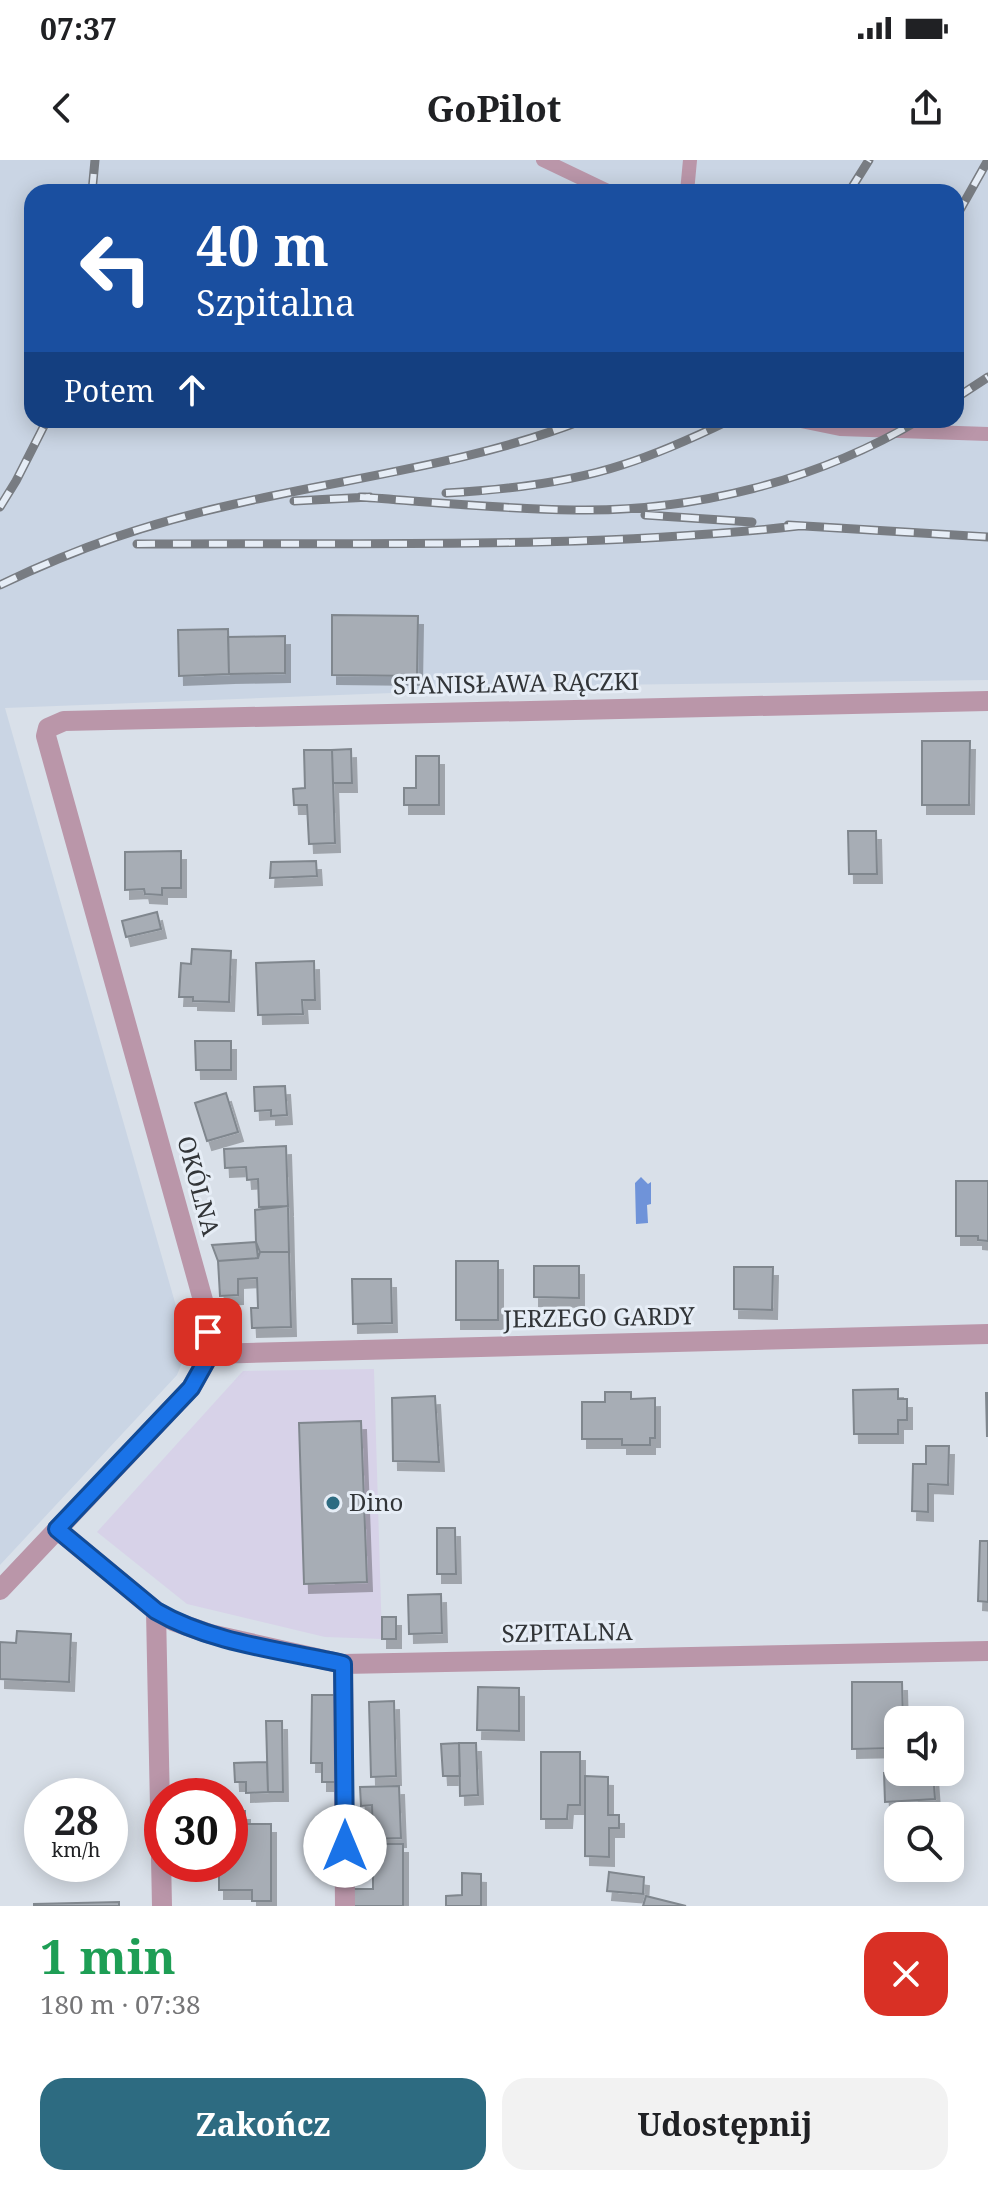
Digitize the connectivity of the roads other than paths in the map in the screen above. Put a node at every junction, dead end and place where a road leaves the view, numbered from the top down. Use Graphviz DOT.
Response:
graph roads {
  1 [pos="543,160"];
  2 [pos="690,160"];
  3 [pos="593,184"];
  4 [pos="688,184"];
  5 [pos="835,428"];
  6 [pos="988,434"];
  7 [pos="988,701"];
  8 [pos="48,728"];
  9 [pos="988,1334"];
  10 [pos="210,1354"];
  11 [pos="57,1529"];
  12 [pos="0,1590"];
  13 [pos="156,1611"];
  14 [pos="988,1651"];
  15 [pos="343,1664"];
  16 [pos="162,1906"];
  17 [pos="345,1906"];
  1 -- 3 [label="lane"];
  2 -- 4 [label="lane"];
  5 -- 6 [label="lane"];
  7 -- 8 [label="street, STANISŁAWA RĄCZKI"];
  8 -- 10 [label="street, OKÓLNA"];
  9 -- 10 [label="street, JERZEGO GARDY"];
  10 -- 11 [label="street"];
  11 -- 12 [label="street"];
  11 -- 13 [label="street, SZPITALNA"];
  13 -- 15 [label="street, SZPITALNA"];
  13 -- 16 [label="street"];
  14 -- 15 [label="street, SZPITALNA"];
  15 -- 17 [label="street"];
}
